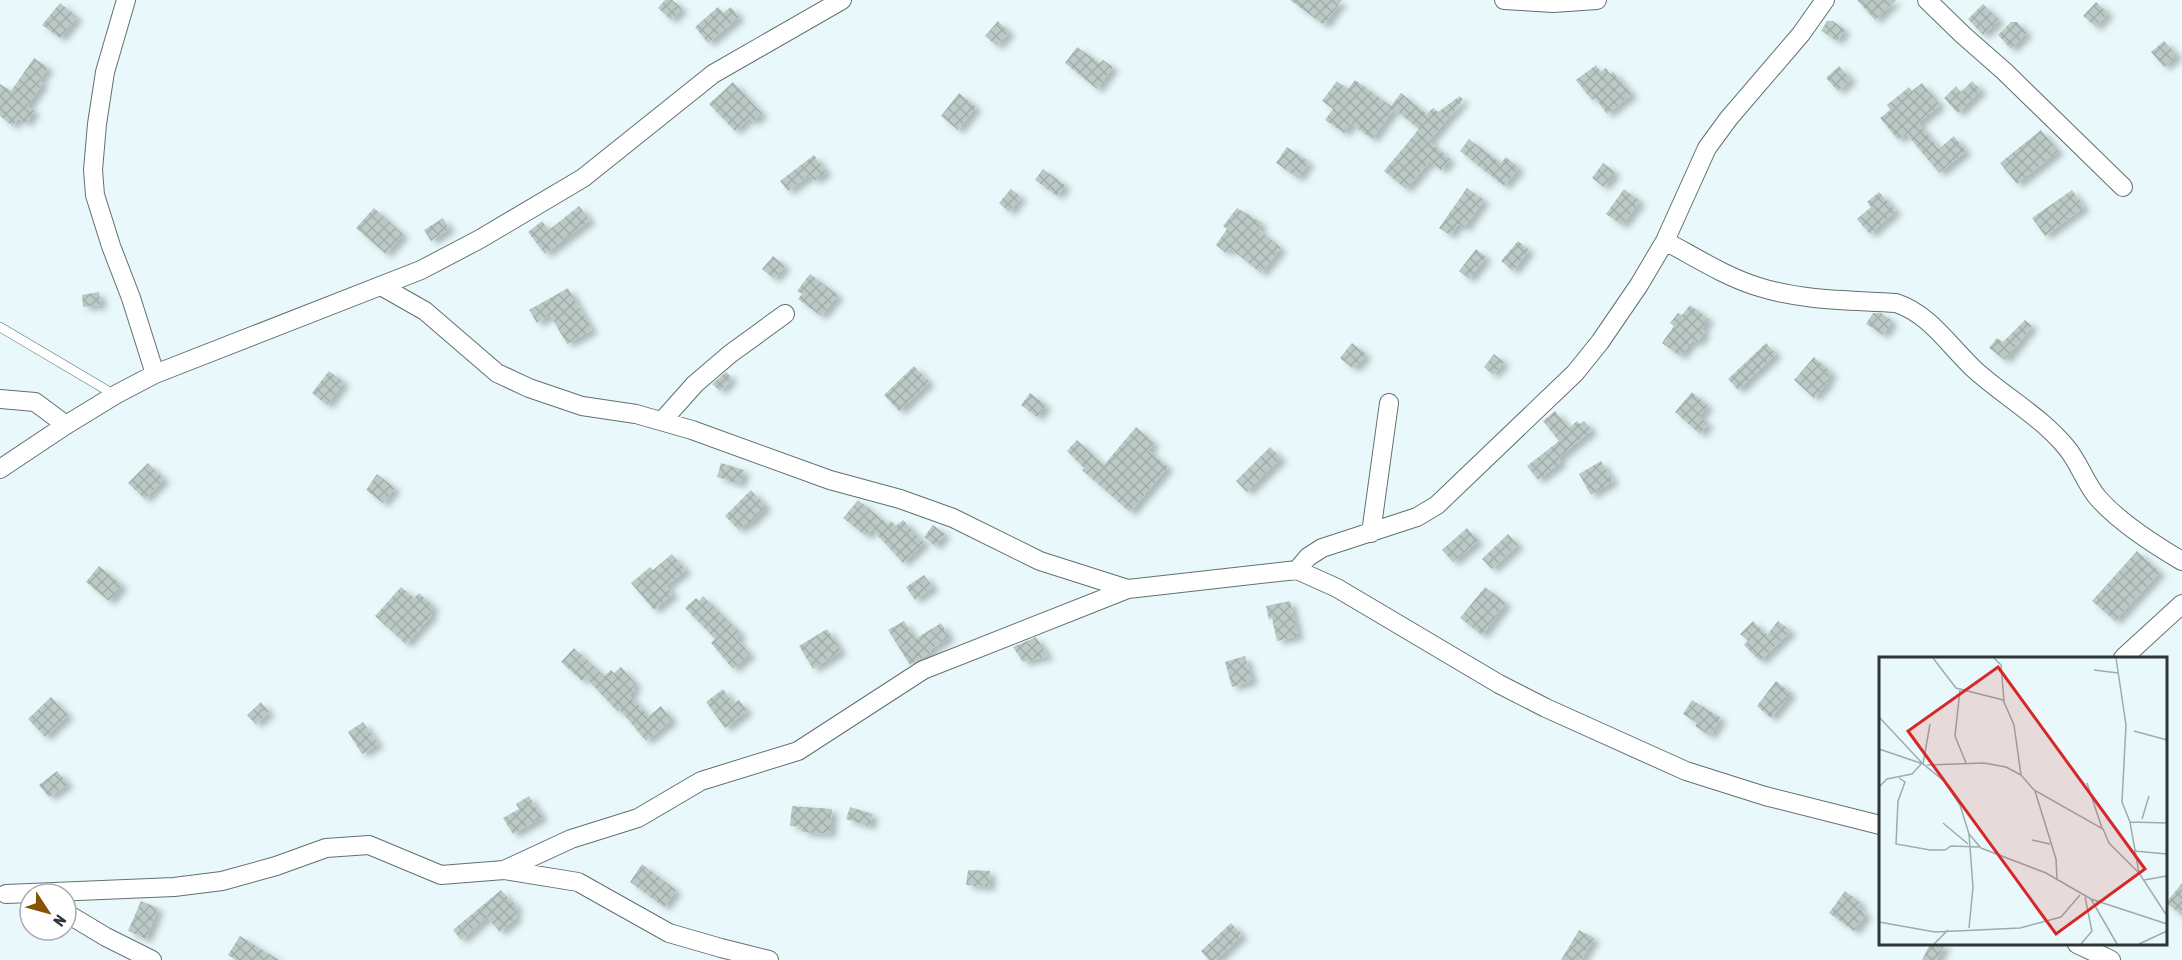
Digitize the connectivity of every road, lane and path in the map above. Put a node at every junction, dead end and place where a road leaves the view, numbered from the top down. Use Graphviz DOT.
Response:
graph roads {
  1 [pos="126,0"];
  2 [pos="842,0"];
  3 [pos="1503,0"];
  4 [pos="1597,0"];
  5 [pos="1825,0"];
  6 [pos="1927,0"];
  7 [pos="2123,187"];
  8 [pos="1665,241"];
  9 [pos="381,286"];
  10 [pos="785,314"];
  11 [pos="0,327"];
  12 [pos="155,374"];
  13 [pos="115,395"];
  14 [pos="0,399"];
  15 [pos="1389,403"];
  16 [pos="662,421"];
  17 [pos="66,425"];
  18 [pos="0,469"];
  19 [pos="1371,533"];
  20 [pos="2182,561"];
  21 [pos="1297,570"];
  22 [pos="1128,589"];
  23 [pos="2182,604"];
  24 [pos="2124,657"];
  25 [pos="1879,824"];
  26 [pos="504,870"];
  27 [pos="3,894"];
  28 [pos="18,898"];
  29 [pos="78,920"];
  30 [pos="2078,945"];
  31 [pos="152,960"];
  32 [pos="770,960"];
  33 [pos="2111,960"];
  1 -- 12 [label="street"];
  2 -- 9 [label="street"];
  3 -- 4 [label="street"];
  5 -- 8 [label="street"];
  6 -- 7 [label="street"];
  8 -- 19 [label="street"];
  8 -- 20 [label="street"];
  9 -- 12 [label="street"];
  9 -- 16 [label="street"];
  10 -- 16 [label="street"];
  11 -- 13 [label="lane"];
  12 -- 13 [label="street"];
  13 -- 17 [label="street"];
  14 -- 17 [label="street"];
  15 -- 19 [label="street"];
  16 -- 22 [label="street"];
  17 -- 18 [label="street"];
  19 -- 21 [label="street"];
  21 -- 22 [label="street"];
  21 -- 25 [label="street"];
  22 -- 26 [label="street"];
  23 -- 24 [label="street"];
  26 -- 27 [label="street"];
  26 -- 32 [label="street"];
  27 -- 28 [label="street"];
  29 -- 31 [label="street"];
  30 -- 33 [label="street"];
}
